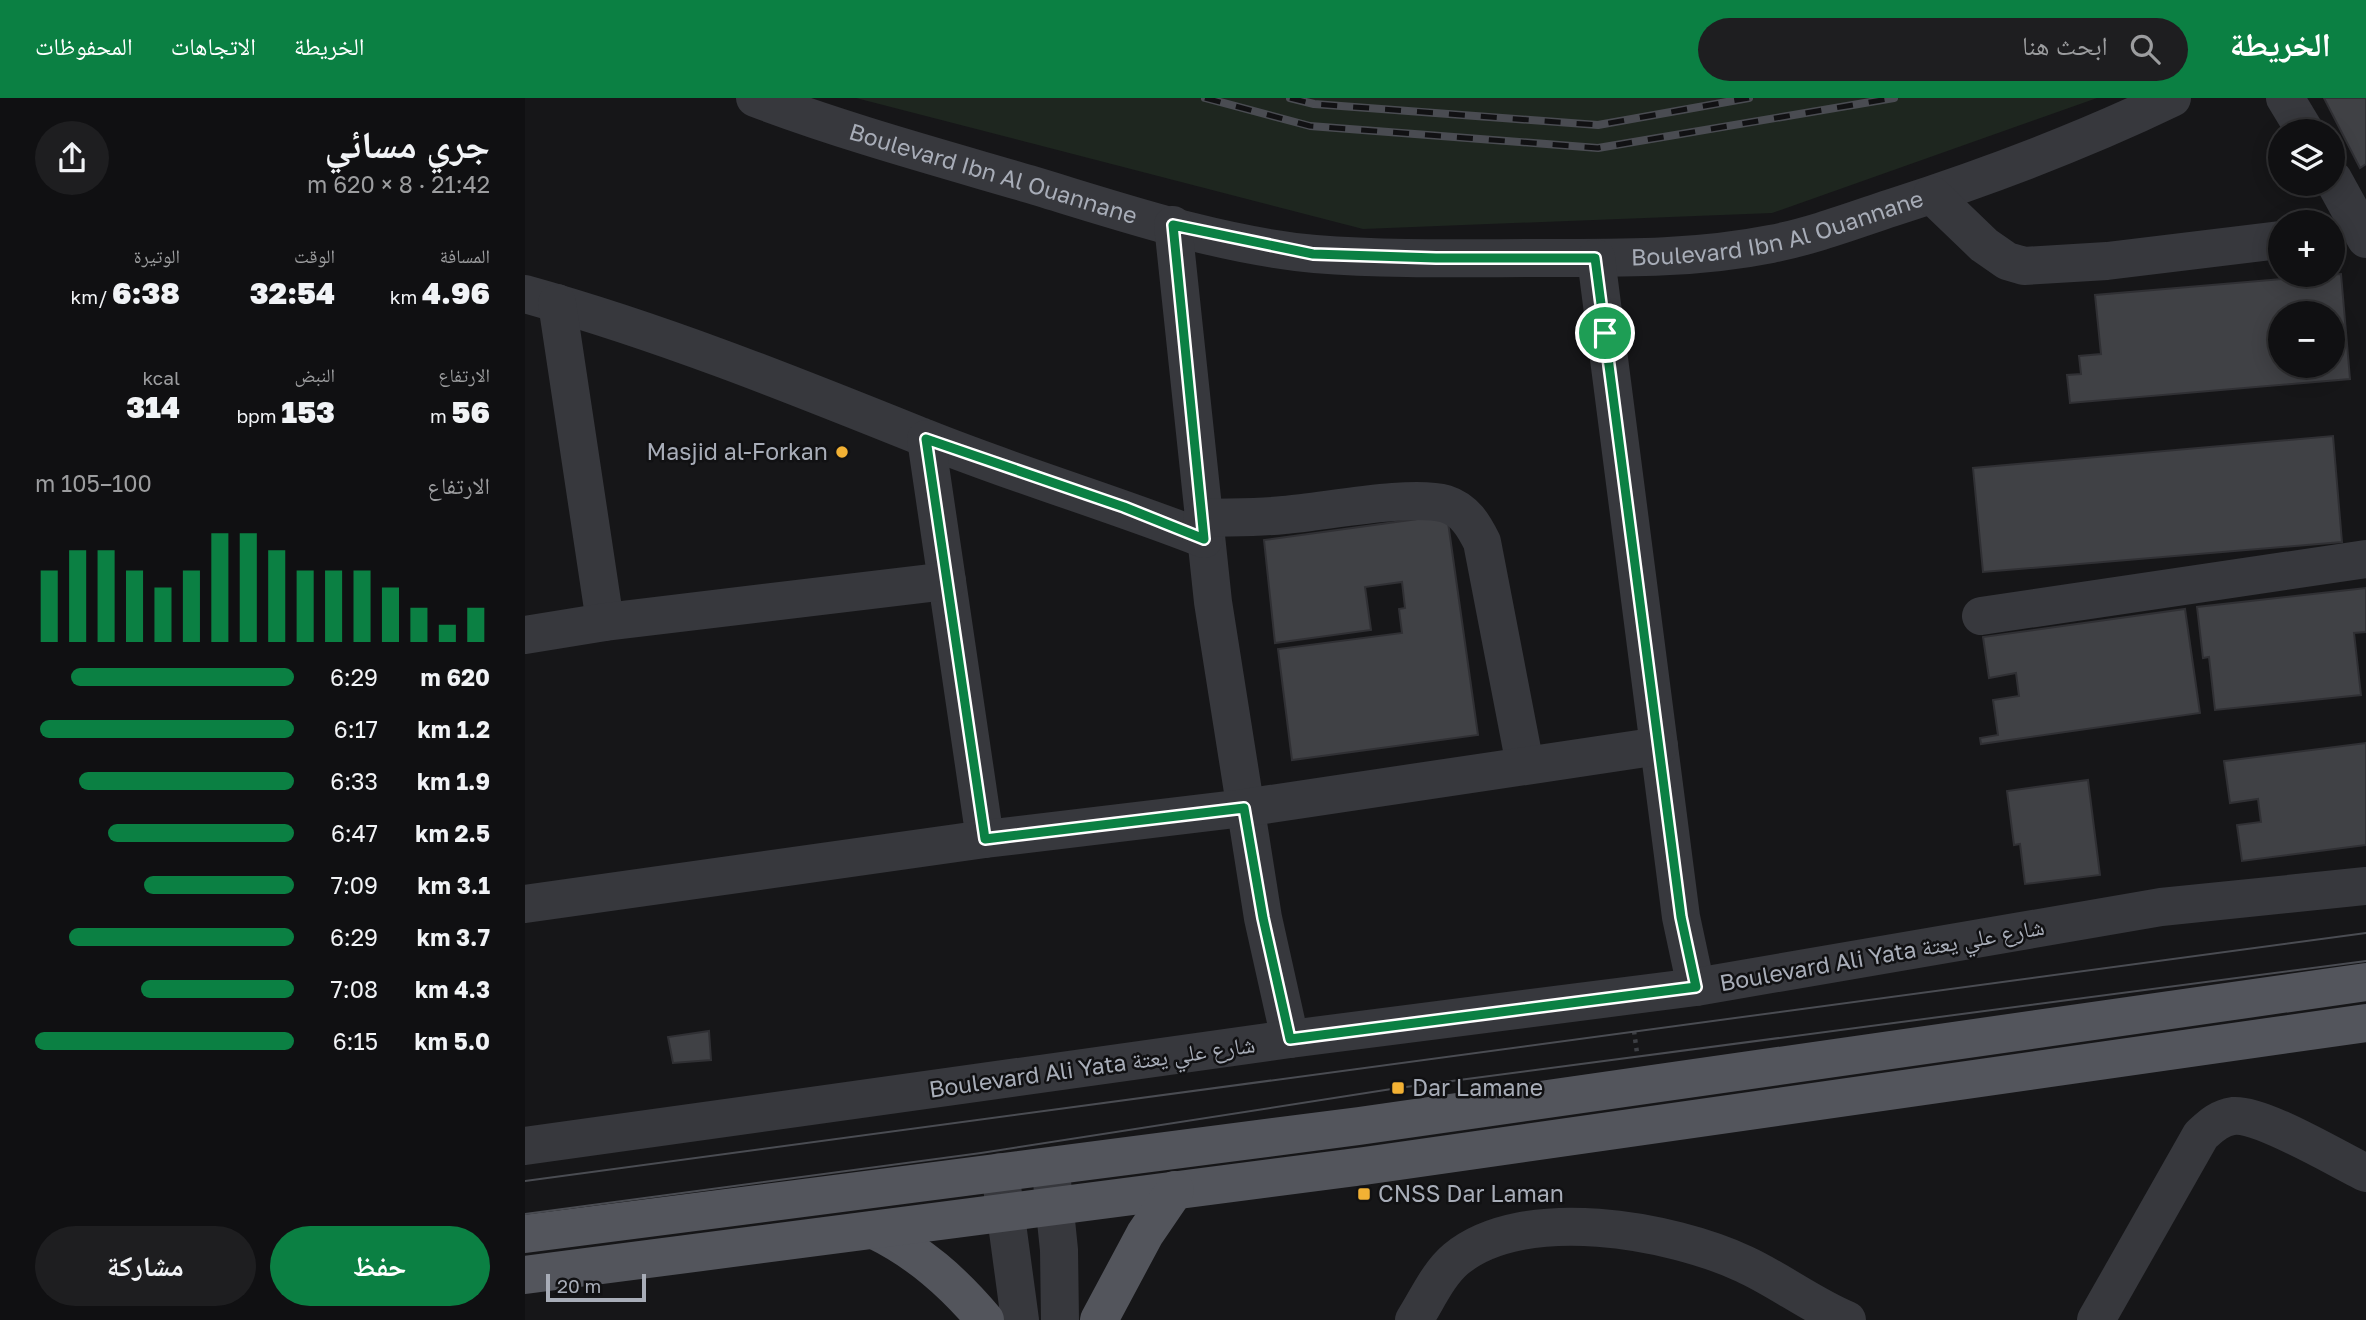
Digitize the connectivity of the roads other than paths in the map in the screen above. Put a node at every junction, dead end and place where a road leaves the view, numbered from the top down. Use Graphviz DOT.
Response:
graph roads {
  1 [pos="755,98"];
  2 [pos="2172,98"];
  3 [pos="2285,98"];
  4 [pos="2298,119"];
  5 [pos="1932,195"];
  6 [pos="2341,196"];
  7 [pos="1173,225"];
  8 [pos="2357,231"];
  9 [pos="2268,241"];
  10 [pos="1595,258"];
  11 [pos="541,299"];
  12 [pos="926,439"];
  13 [pos="1203,529"];
  14 [pos="2366,559"];
  15 [pos="947,581"];
  16 [pos="1981,616"];
  17 [pos="605,622"];
  18 [pos="525,635"];
  19 [pos="1659,746"];
  20 [pos="1525,765"];
  21 [pos="1244,808"];
  22 [pos="985,839"];
  23 [pos="2366,886"];
  24 [pos="525,904"];
  25 [pos="2366,982"];
  26 [pos="1696,987"];
  27 [pos="2366,1023"];
  28 [pos="1290,1039"];
  29 [pos="525,1146"];
  30 [pos="1050,1166"];
  31 [pos="1000,1172"];
  32 [pos="2366,1173"];
  33 [pos="1175,1190"];
  34 [pos="1055,1207"];
  35 [pos="1004,1212"];
  36 [pos="874,1230"];
  37 [pos="525,1234"];
  38 [pos="525,1275"];
  39 [pos="985,1320"];
  40 [pos="1020,1320"];
  41 [pos="1060,1320"];
  42 [pos="1099,1320"];
  43 [pos="1414,1320"];
  44 [pos="1847,1320"];
  45 [pos="2096,1320"];
  1 -- 7 [label="street, Boulevard Ibn Al Ouannane"];
  2 -- 5 [label="street, Boulevard Ibn Al Ouannane"];
  3 -- 4 [label="street"];
  5 -- 9 [label="street"];
  5 -- 10 [label="street, Boulevard Ibn Al Ouannane"];
  6 -- 8 [label="street"];
  7 -- 10 [label="street, Boulevard Ibn Al Ouannane"];
  7 -- 13 [label="street"];
  10 -- 19 [label="street"];
  11 -- 12 [label="street"];
  11 -- 17 [label="street"];
  12 -- 13 [label="street"];
  12 -- 15 [label="street"];
  13 -- 20 [label="street"];
  13 -- 21 [label="street"];
  14 -- 16 [label="street"];
  15 -- 17 [label="street"];
  15 -- 22 [label="street"];
  17 -- 18 [label="street"];
  19 -- 20 [label="street"];
  19 -- 26 [label="street"];
  20 -- 21 [label="street"];
  21 -- 22 [label="street"];
  21 -- 28 [label="street"];
  22 -- 24 [label="street"];
  23 -- 26 [label="street, Boulevard Ali Yata شارع علي يعتة"];
  25 -- 30 [label="main road"];
  26 -- 28 [label="street, Boulevard Ali Yata شارع علي يعتة"];
  27 -- 33 [label="main road"];
  28 -- 29 [label="street, Boulevard Ali Yata شارع علي يعتة"];
  30 -- 31 [label="main road"];
  30 -- 34 [label="street"];
  31 -- 35 [label="street"];
  31 -- 37 [label="main road"];
  32 -- 45 [label="street"];
  33 -- 34 [label="main road"];
  33 -- 42 [label="main road"];
  34 -- 35 [label="main road"];
  34 -- 41 [label="street"];
  35 -- 36 [label="main road"];
  35 -- 40 [label="street"];
  36 -- 38 [label="main road"];
  36 -- 39 [label="main road"];
  43 -- 44 [label="street"];
}
